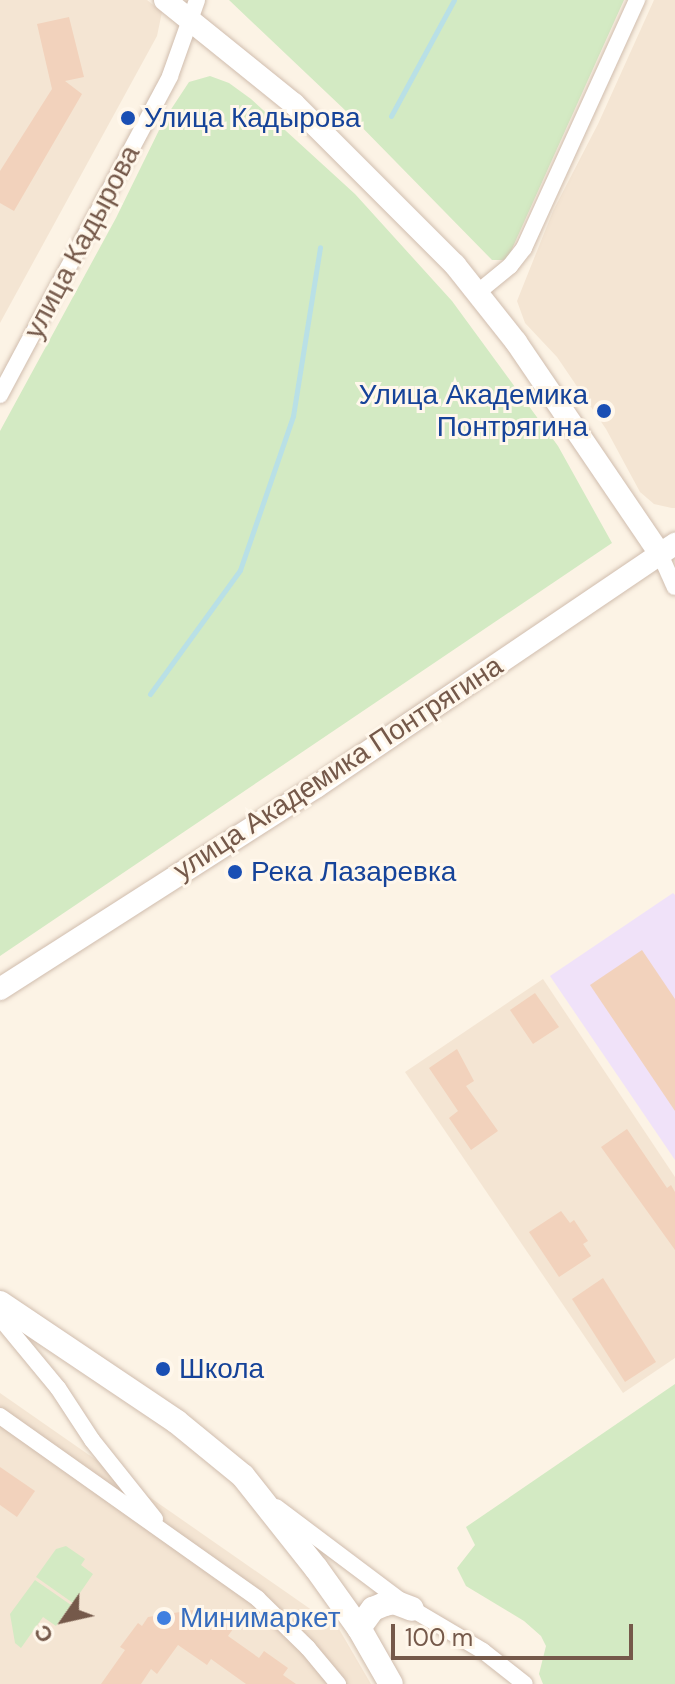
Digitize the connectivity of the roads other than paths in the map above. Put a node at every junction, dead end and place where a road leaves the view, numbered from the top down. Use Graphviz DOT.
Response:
graph roads {
  1 [pos="165,0"];
  2 [pos="637,0"];
  3 [pos="194,9"];
  4 [pos="477,293"];
  5 [pos="0,395"];
  6 [pos="668,549"];
  7 [pos="675,587"];
  8 [pos="0,989"];
  9 [pos="0,1303"];
  10 [pos="0,1318"];
  11 [pos="0,1416"];
  12 [pos="92,1440"];
  13 [pos="69,1465"];
  14 [pos="259,1494"];
  15 [pos="167,1535"];
  16 [pos="412,1609"];
  17 [pos="359,1628"];
  18 [pos="338,1684"];
  19 [pos="391,1684"];
  20 [pos="525,1684"];
  1 -- 3 [label="street"];
  2 -- 4 [label="street"];
  3 -- 4 [label="street"];
  3 -- 5 [label="street, улица Кадырова"];
  4 -- 6 [label="street"];
  6 -- 7 [label="street"];
  6 -- 8 [label="street, улица Академика Понтрягина"];
  9 -- 14 [label="main road"];
  10 -- 12 [label="street"];
  11 -- 13 [label="street"];
  12 -- 13 [label="street"];
  12 -- 15 [label="street"];
  13 -- 15 [label="street"];
  14 -- 16 [label="street"];
  14 -- 17 [label="main road"];
  15 -- 18 [label="street"];
  16 -- 17 [label="main road"];
  16 -- 20 [label="street"];
  17 -- 19 [label="main road"];
}
